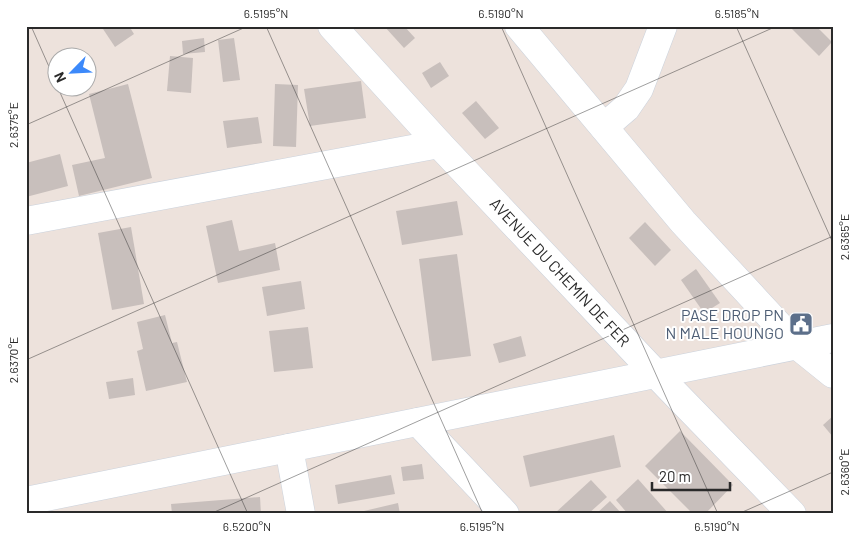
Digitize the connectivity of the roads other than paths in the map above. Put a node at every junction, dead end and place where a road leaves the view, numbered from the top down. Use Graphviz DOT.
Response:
graph roads {
  1 [pos="332,26"];
  2 [pos="519,26"];
  3 [pos="663,26"];
  4 [pos="604,127"];
  5 [pos="439,144"];
  6 [pos="26,221"];
  7 [pos="833,338"];
  8 [pos="797,345"];
  9 [pos="656,374"];
  10 [pos="833,374"];
  11 [pos="418,422"];
  12 [pos="289,448"];
  13 [pos="26,501"];
  14 [pos="302,514"];
  15 [pos="505,514"];
  16 [pos="792,514"];
  1 -- 5 [label="street, AVENUE DU CHEMIN DE FER"];
  2 -- 4 [label="street"];
  3 -- 4 [label="street"];
  4 -- 8 [label="street"];
  5 -- 6 [label="street"];
  5 -- 9 [label="street, AVENUE DU CHEMIN DE FER"];
  7 -- 8 [label="street"];
  8 -- 9 [label="street"];
  8 -- 10 [label="street"];
  9 -- 11 [label="street"];
  9 -- 16 [label="street, AVENUE DU CHEMIN DE FER"];
  11 -- 12 [label="street"];
  11 -- 15 [label="street"];
  12 -- 13 [label="street"];
  12 -- 14 [label="street"];
}
